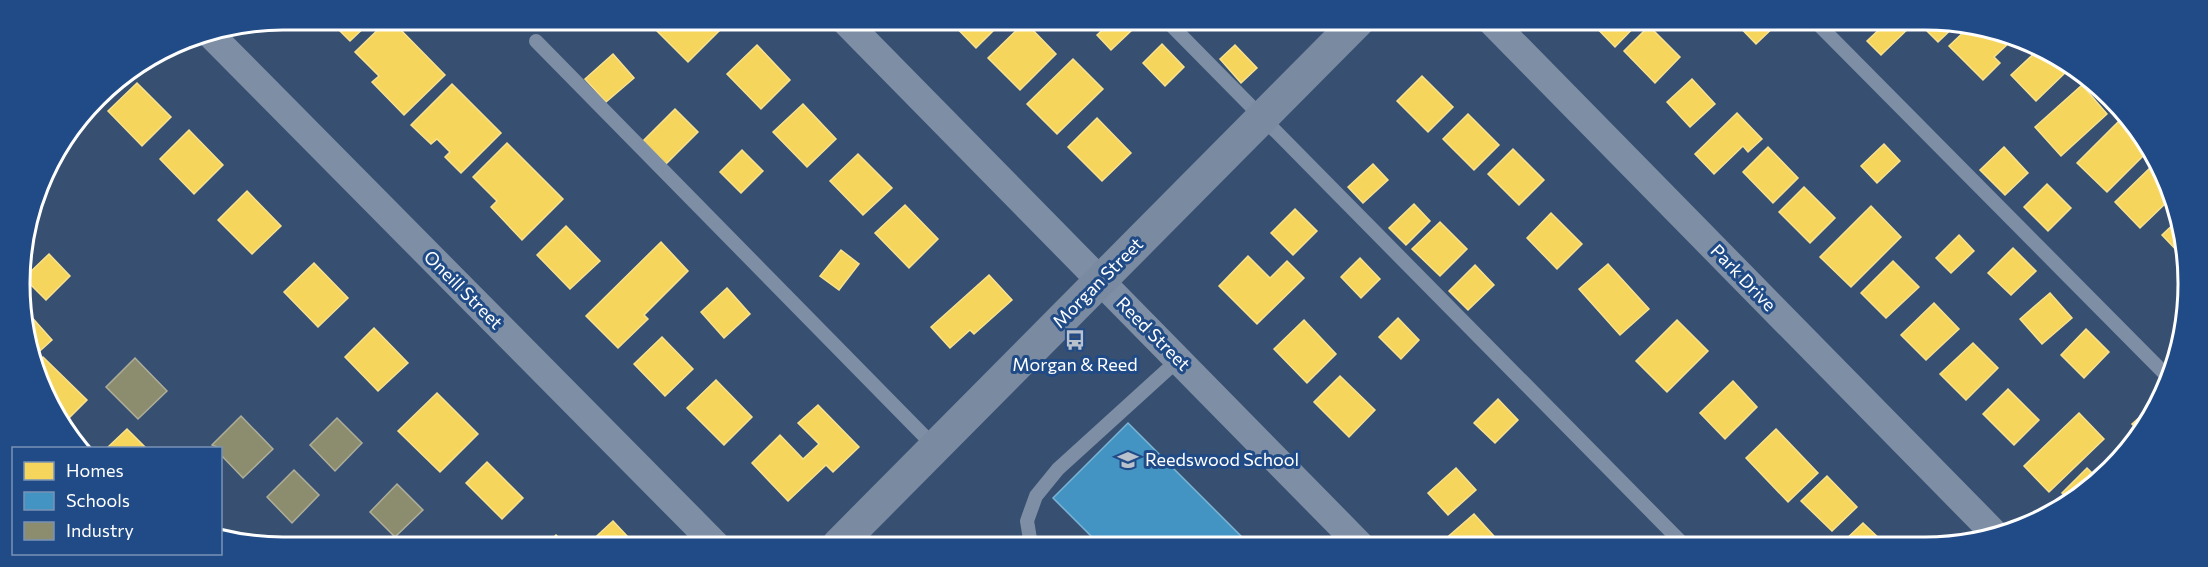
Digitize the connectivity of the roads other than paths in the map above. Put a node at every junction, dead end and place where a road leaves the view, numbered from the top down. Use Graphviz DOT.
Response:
graph roads {
  1 [pos="854,30"];
  2 [pos="1176,30"];
  3 [pos="1349,30"];
  4 [pos="1500,30"];
  5 [pos="1824,30"];
  6 [pos="216,40"];
  7 [pos="536,41"];
  8 [pos="1263,117"];
  9 [pos="1100,280"];
  10 [pos="1178,360"];
  11 [pos="2163,371"];
  12 [pos="935,447"];
  13 [pos="1989,528"];
  14 [pos="708,537"];
  15 [pos="846,537"];
  16 [pos="1030,537"];
  17 [pos="1352,537"];
  18 [pos="1676,537"];
  1 -- 9 [label="street, Reed Street"];
  2 -- 8 [label="lane"];
  3 -- 8 [label="street, Morgan Street"];
  4 -- 13 [label="street, Park Drive"];
  5 -- 11 [label="lane"];
  6 -- 14 [label="street, Oneill Street"];
  7 -- 12 [label="lane"];
  8 -- 9 [label="street, Morgan Street"];
  8 -- 18 [label="lane"];
  9 -- 10 [label="street, Reed Street"];
  9 -- 12 [label="street, Morgan Street"];
  10 -- 16 [label="lane"];
  10 -- 17 [label="street, Reed Street"];
  12 -- 15 [label="street, Morgan Street"];
}
